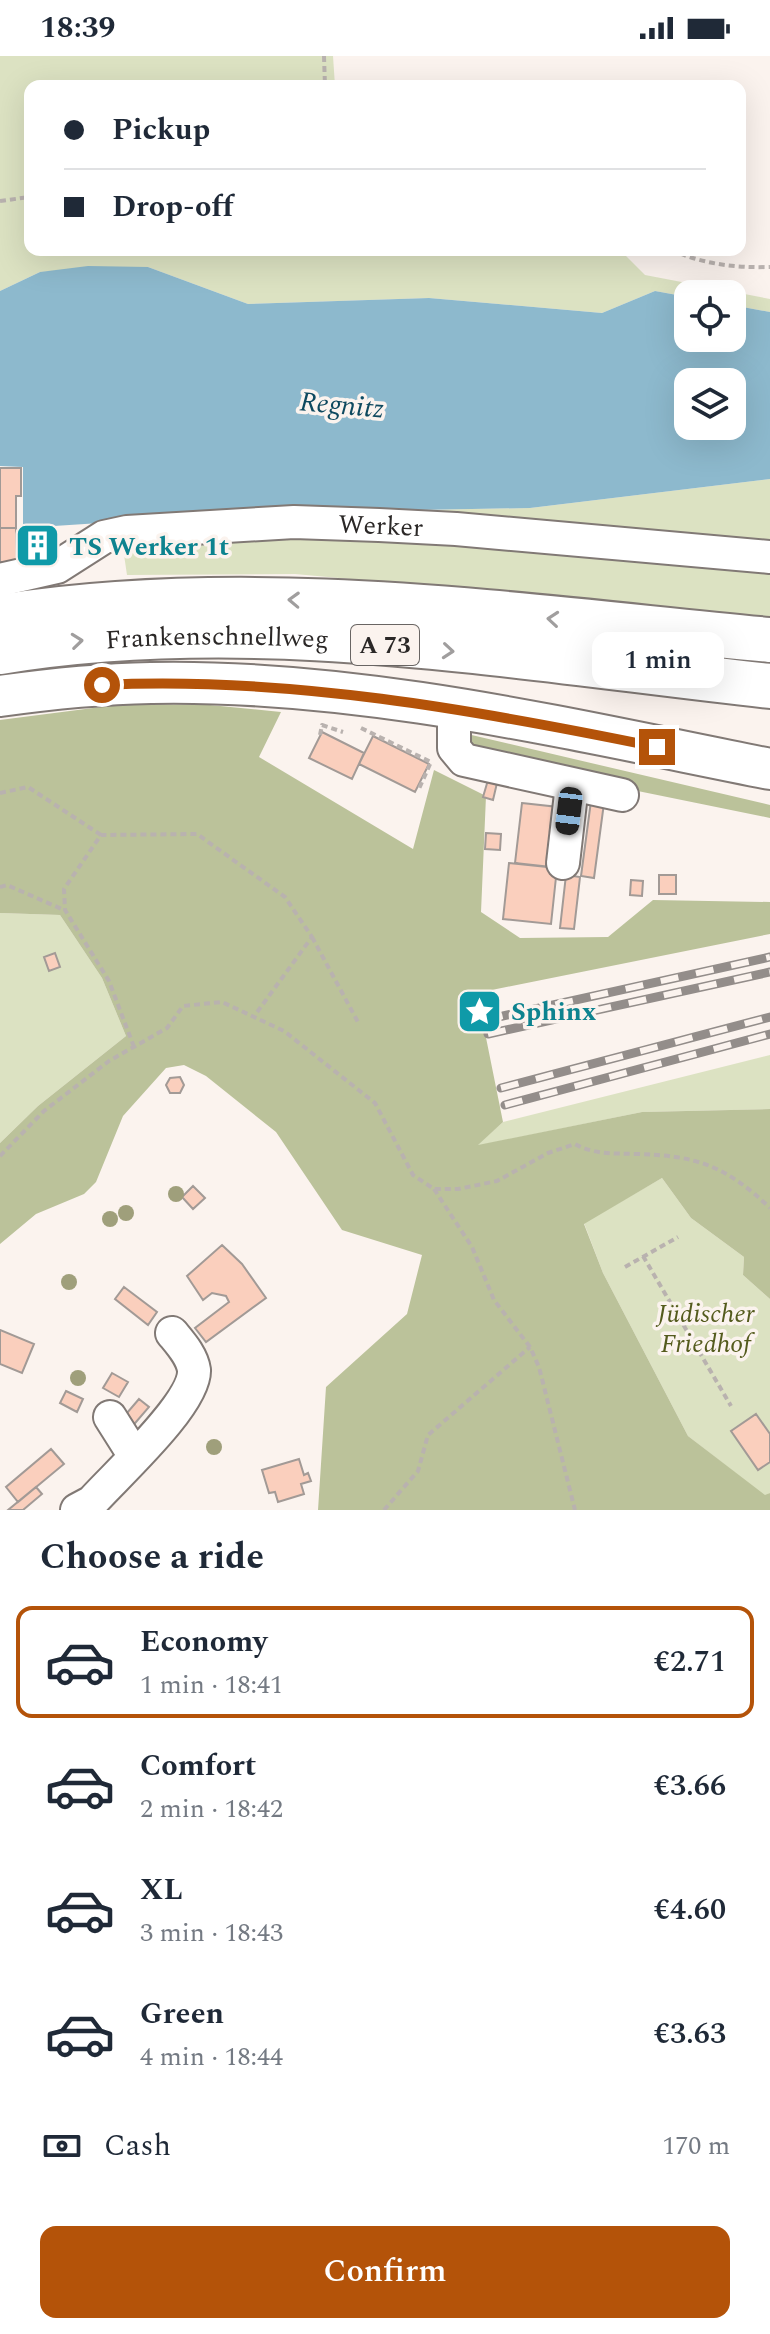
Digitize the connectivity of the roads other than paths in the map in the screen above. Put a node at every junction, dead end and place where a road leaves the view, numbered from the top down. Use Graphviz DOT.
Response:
graph roads {
  1 [pos="770,557"];
  2 [pos="0,580"];
  3 [pos="0,617"];
  4 [pos="770,640"];
  5 [pos="0,652"];
  6 [pos="770,686"];
  7 [pos="0,696"];
  8 [pos="454,710"];
  9 [pos="770,769"];
  10 [pos="572,785"];
  11 [pos="622,795"];
  12 [pos="563,863"];
  13 [pos="172,1333"];
  14 [pos="110,1417"];
  15 [pos="134,1455"];
  16 [pos="77,1510"];
  1 -- 2 [label="street, Werker"];
  4 -- 3 [label="highway, Frankenschnellweg / A 73, one-way"];
  5 -- 6 [label="highway, Frankenschnellweg / A 73, one-way"];
  7 -- 8 [label="main road"];
  8 -- 9 [label="main road"];
  8 -- 10 [label="street"];
  10 -- 11 [label="street"];
  10 -- 12 [label="street"];
  13 -- 15 [label="street"];
  14 -- 15 [label="street"];
  15 -- 16 [label="street"];
}
